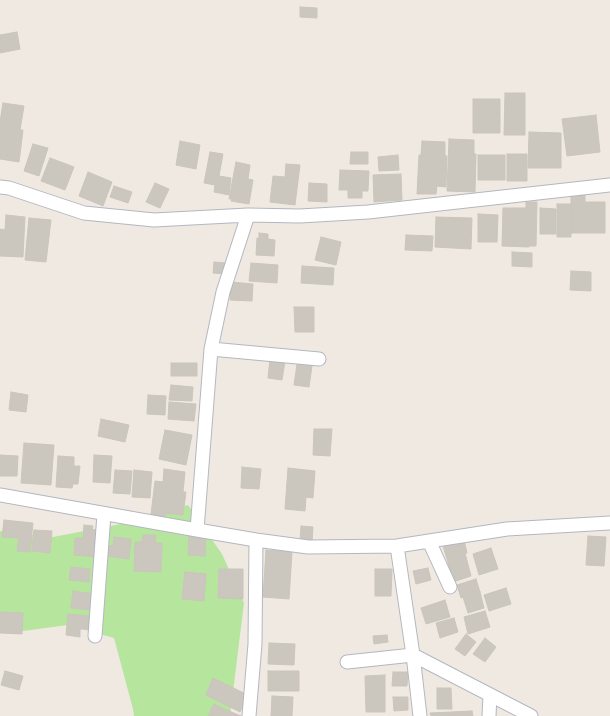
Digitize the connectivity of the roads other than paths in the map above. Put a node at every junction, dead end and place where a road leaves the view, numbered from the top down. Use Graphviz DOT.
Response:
graph roads {
  1 [pos="610,185"];
  2 [pos="0,187"];
  3 [pos="248,215"];
  4 [pos="211,349"];
  5 [pos="319,359"];
  6 [pos="0,495"];
  7 [pos="104,514"];
  8 [pos="610,523"];
  9 [pos="197,530"];
  10 [pos="256,540"];
  11 [pos="429,541"];
  12 [pos="397,546"];
  13 [pos="450,587"];
  14 [pos="95,636"];
  15 [pos="413,655"];
  16 [pos="347,662"];
  17 [pos="490,695"];
  18 [pos="249,716"];
  19 [pos="420,716"];
  20 [pos="489,716"];
  21 [pos="531,716"];
  1 -- 3 [label="street"];
  2 -- 3 [label="street"];
  3 -- 4 [label="street"];
  4 -- 5 [label="street"];
  4 -- 9 [label="street"];
  6 -- 7 [label="street"];
  7 -- 9 [label="street"];
  7 -- 14 [label="street"];
  8 -- 11 [label="street"];
  9 -- 10 [label="street"];
  10 -- 12 [label="street"];
  10 -- 18 [label="street"];
  11 -- 12 [label="street"];
  11 -- 13 [label="street"];
  12 -- 15 [label="street"];
  15 -- 16 [label="street"];
  15 -- 17 [label="street"];
  15 -- 19 [label="street"];
  17 -- 20 [label="street"];
  17 -- 21 [label="street"];
}
